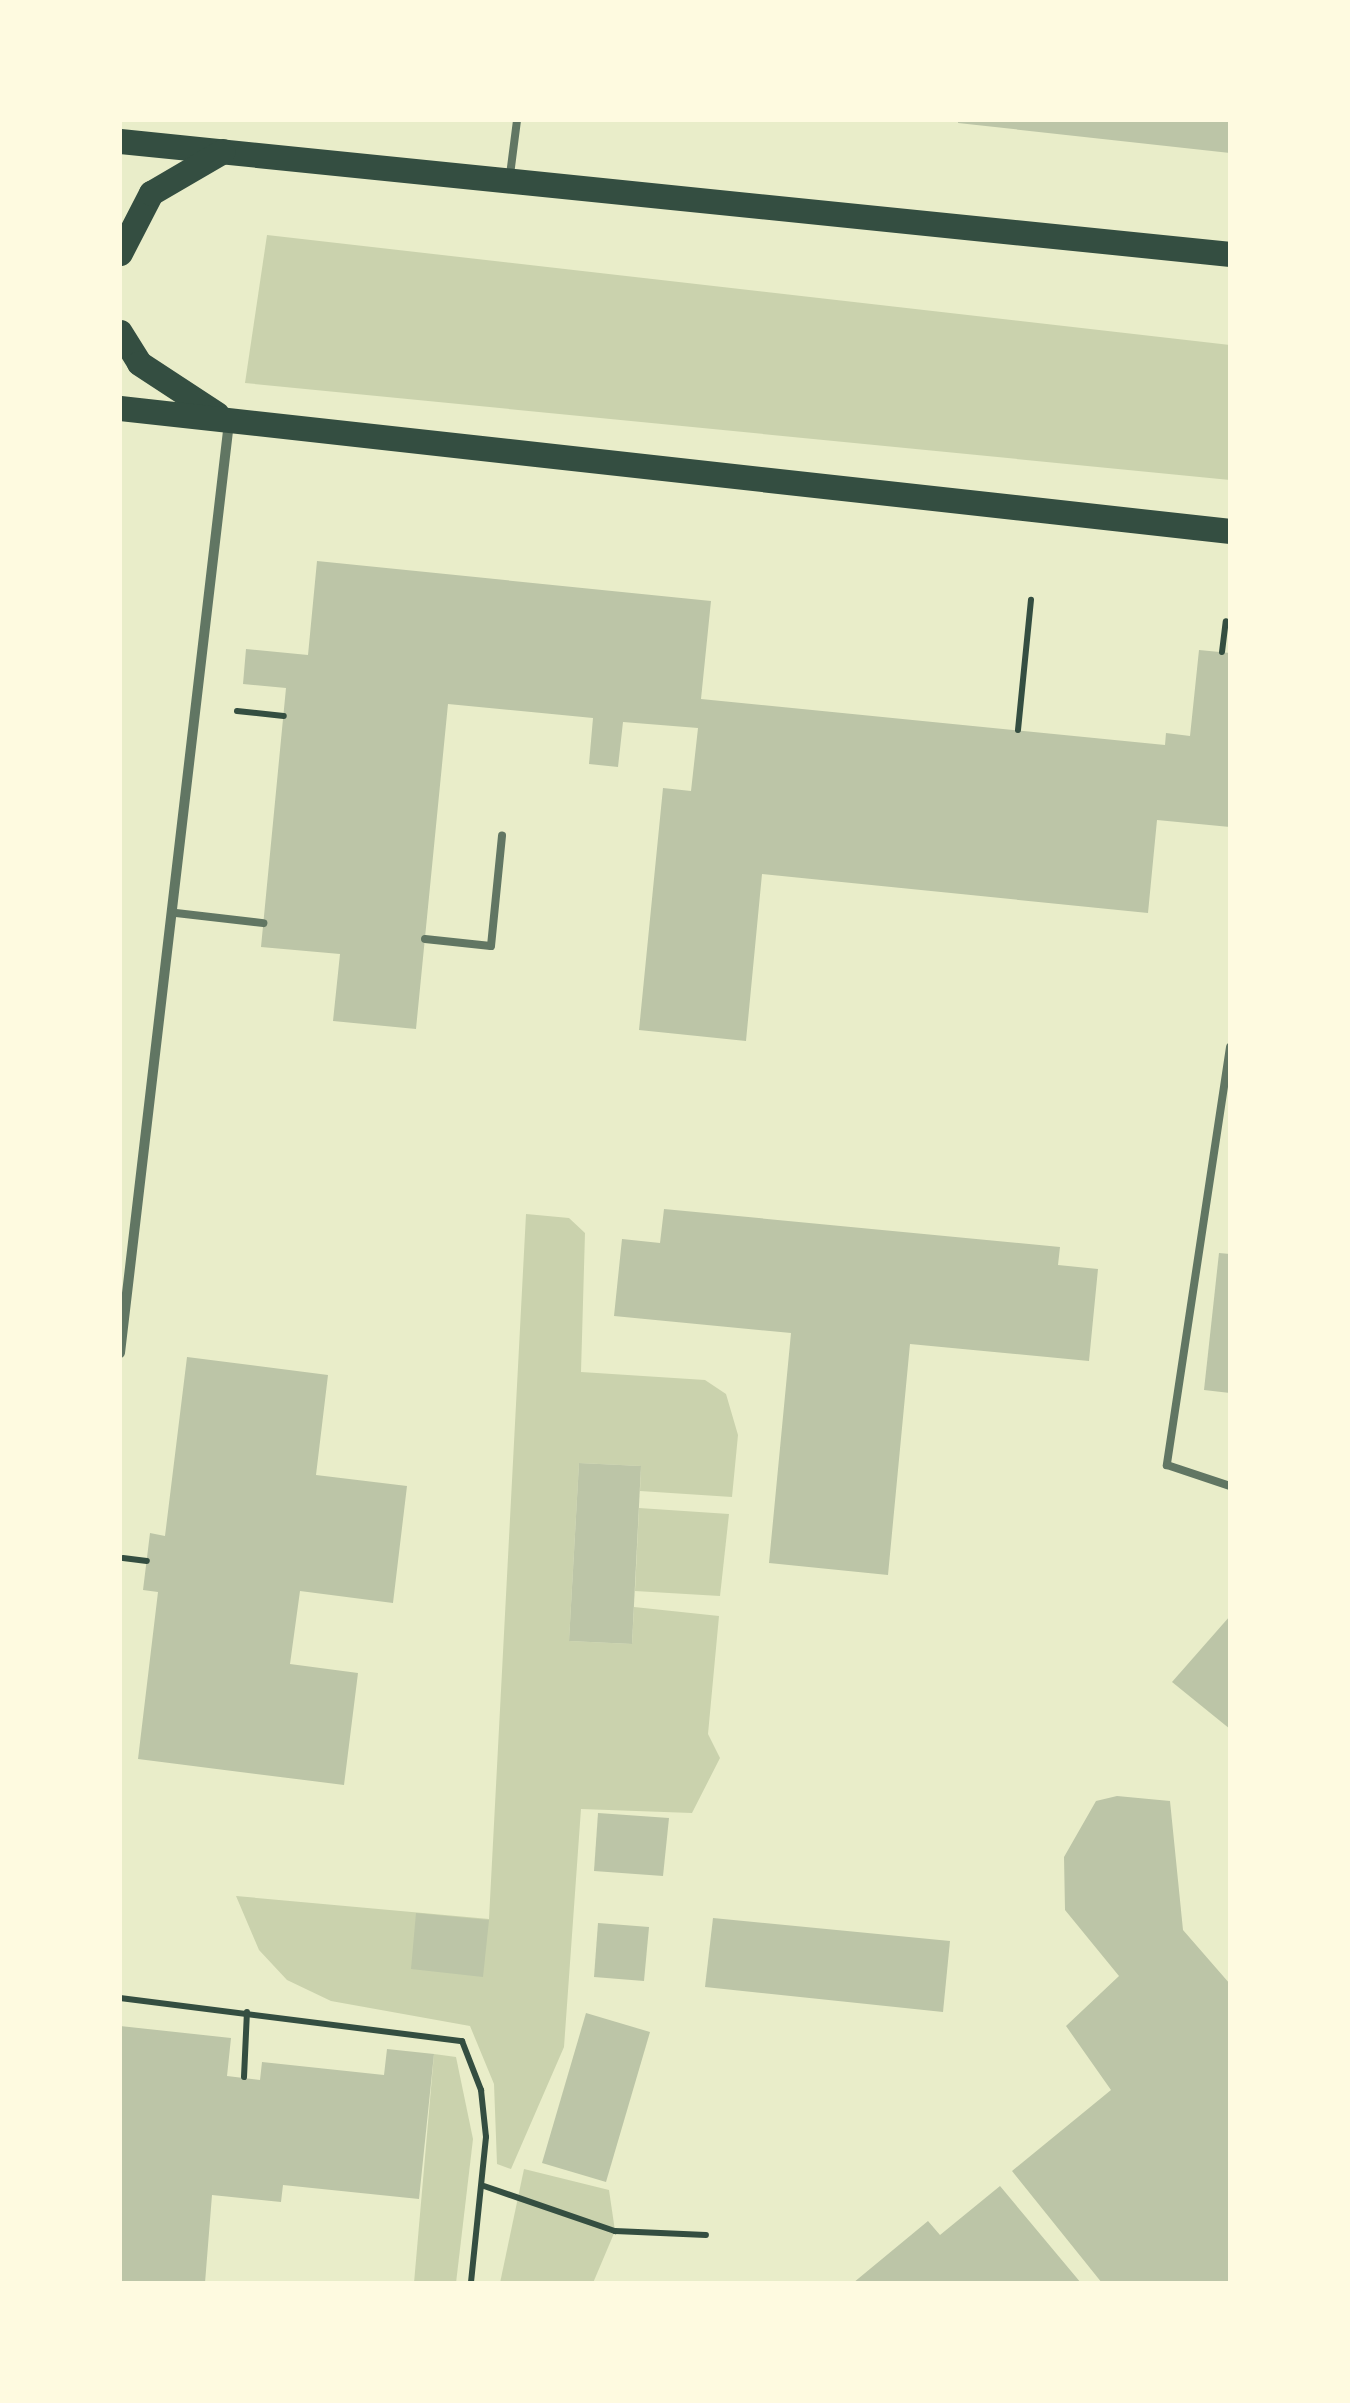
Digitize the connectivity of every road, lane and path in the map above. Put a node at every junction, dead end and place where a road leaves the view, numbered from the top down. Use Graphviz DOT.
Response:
graph roads {
  1 [pos="517,120"];
  2 [pos="120,141"];
  3 [pos="222,151"];
  4 [pos="509,179"];
  5 [pos="120,253"];
  6 [pos="1230,254"];
  7 [pos="120,332"];
  8 [pos="120,408"];
  9 [pos="229,421"];
  10 [pos="1230,531"];
  11 [pos="1031,600"];
  12 [pos="1226,621"];
  13 [pos="1222,652"];
  14 [pos="1018,730"];
  15 [pos="502,836"];
  16 [pos="176,913"];
  17 [pos="263,923"];
  18 [pos="425,939"];
  19 [pos="1230,1046"];
  20 [pos="122,1318"];
  21 [pos="120,1352"];
  22 [pos="1230,1486"];
  23 [pos="123,1558"];
  24 [pos="147,1561"];
  25 [pos="120,1998"];
  26 [pos="247,2012"];
  27 [pos="244,2077"];
  28 [pos="484,2186"];
  29 [pos="706,2235"];
  30 [pos="471,2283"];
  1 -- 4 [label="lane"];
  2 -- 3 [label="main road"];
  3 -- 4 [label="main road"];
  3 -- 5 [label="main road"];
  4 -- 6 [label="main road"];
  7 -- 9 [label="main road"];
  8 -- 9 [label="main road"];
  9 -- 10 [label="main road"];
  9 -- 16 [label="street"];
  11 -- 14 [label="path"];
  12 -- 13 [label="path"];
  15 -- 18 [label="lane"];
  16 -- 17 [label="lane"];
  16 -- 20 [label="street"];
  19 -- 22 [label="lane"];
  20 -- 21 [label="street"];
  23 -- 24 [label="path"];
  25 -- 26 [label="path"];
  26 -- 27 [label="path"];
  26 -- 28 [label="path"];
  28 -- 29 [label="path"];
  28 -- 30 [label="path"];
}
